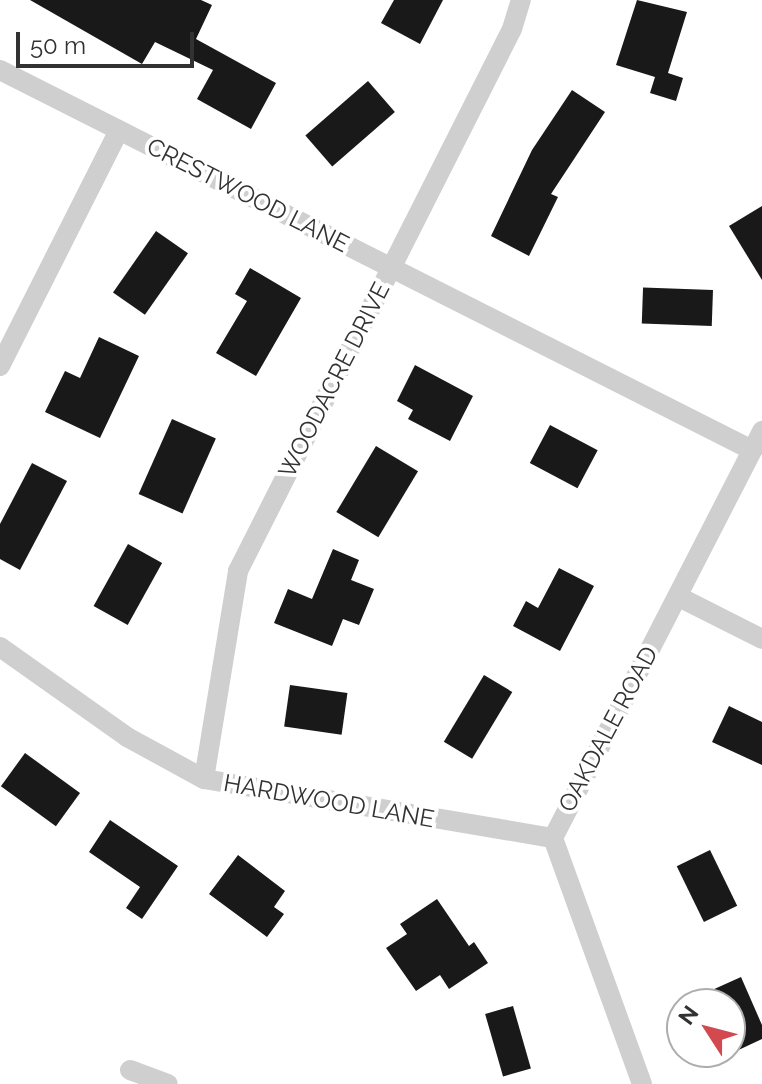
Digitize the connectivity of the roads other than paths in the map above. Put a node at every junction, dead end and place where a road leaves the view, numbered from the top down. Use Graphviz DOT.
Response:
graph roads {
  1 [pos="521,0"];
  2 [pos="0,70"];
  3 [pos="119,130"];
  4 [pos="392,267"];
  5 [pos="0,366"];
  6 [pos="762,431"];
  7 [pos="752,450"];
  8 [pos="679,597"];
  9 [pos="762,639"];
  10 [pos="0,647"];
  11 [pos="204,779"];
  12 [pos="553,838"];
  13 [pos="130,1070"];
  14 [pos="168,1084"];
  15 [pos="642,1084"];
  1 -- 4 [label="street, WOODACRE DRIVE"];
  2 -- 3 [label="street, CRESTWOOD LANE"];
  3 -- 4 [label="street, CRESTWOOD LANE"];
  3 -- 5 [label="street"];
  4 -- 7 [label="street, CRESTWOOD LANE"];
  4 -- 11 [label="street, WOODACRE DRIVE"];
  6 -- 7 [label="street, OAKDALE ROAD"];
  7 -- 8 [label="street, OAKDALE ROAD"];
  8 -- 9 [label="street"];
  8 -- 12 [label="street, OAKDALE ROAD"];
  10 -- 11 [label="street, HARDWOOD LANE"];
  11 -- 12 [label="street, HARDWOOD LANE"];
  12 -- 15 [label="street, OAKDALE ROAD"];
  13 -- 14 [label="street"];
}
